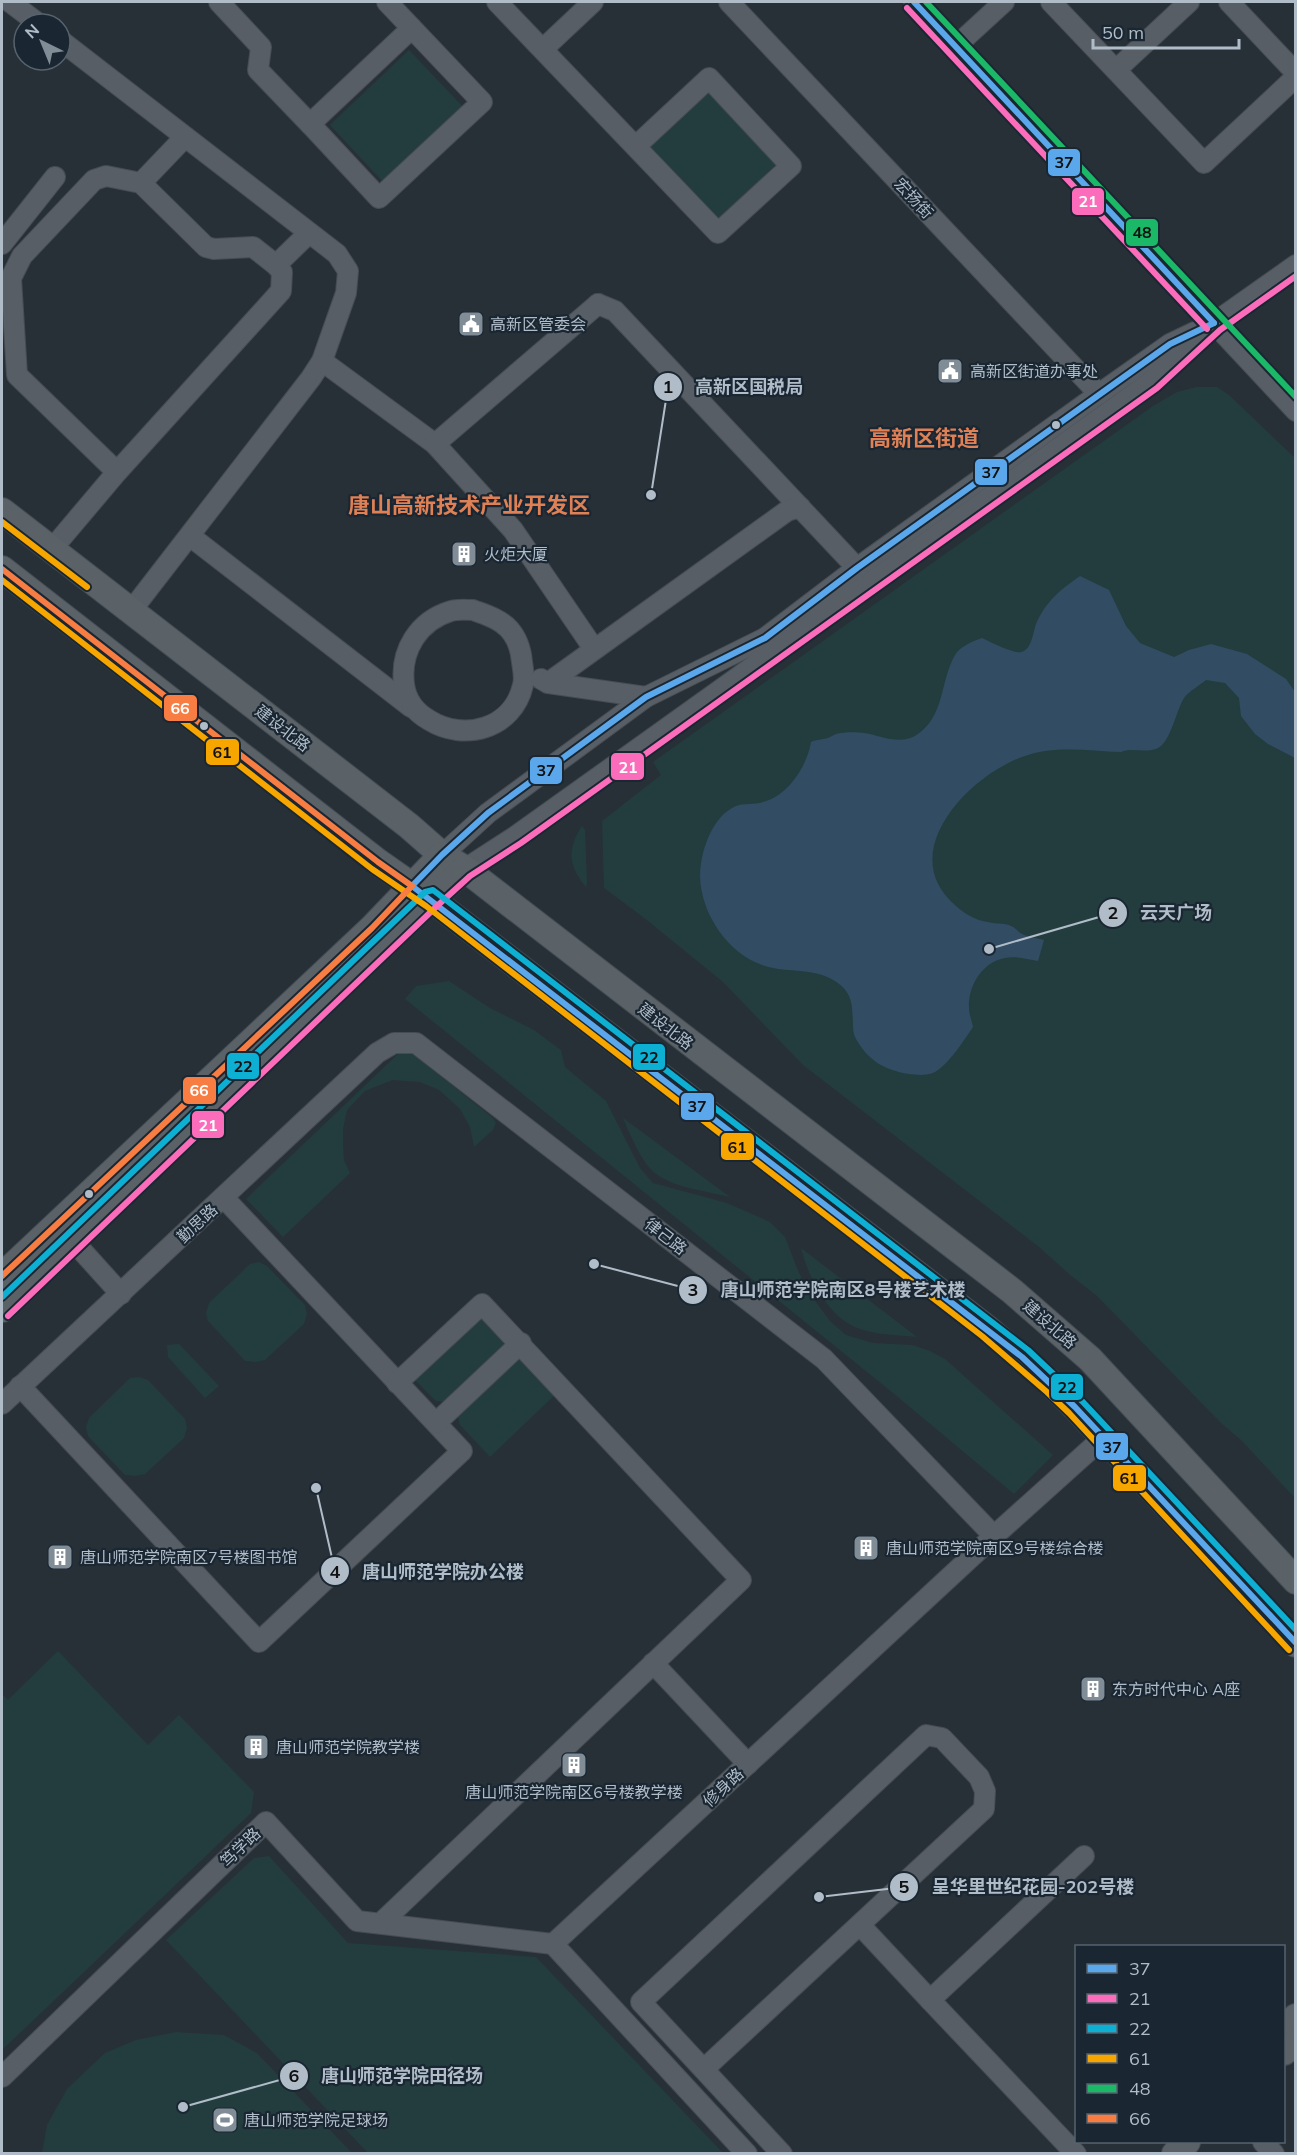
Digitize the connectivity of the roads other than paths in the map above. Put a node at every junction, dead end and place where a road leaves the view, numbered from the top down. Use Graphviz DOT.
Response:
graph roads {
  1 [pos="10,2"];
  2 [pos="219,2"];
  3 [pos="387,2"];
  4 [pos="497,2"];
  5 [pos="593,2"];
  6 [pos="729,2"];
  7 [pos="914,2"];
  8 [pos="1004,2"];
  9 [pos="1052,2"];
  10 [pos="1190,2"];
  11 [pos="1229,2"];
  12 [pos="23,12"];
  13 [pos="412,28"];
  14 [pos="956,46"];
  15 [pos="72,49"];
  16 [pos="543,49"];
  17 [pos="1116,70"];
  18 [pos="1296,75"];
  19 [pos="310,124"];
  20 [pos="185,137"];
  21 [pos="636,146"];
  22 [pos="55,177"];
  23 [pos="141,183"];
  24 [pos="309,233"];
  25 [pos="2,244"];
  26 [pos="276,265"];
  27 [pos="1296,265"];
  28 [pos="1214,323"];
  29 [pos="322,361"];
  30 [pos="1099,393"];
  31 [pos="1296,411"];
  32 [pos="435,444"];
  33 [pos="117,472"];
  34 [pos="793,509"];
  35 [pos="2,511"];
  36 [pos="190,536"];
  37 [pos="52,549"];
  38 [pos="2,569"];
  39 [pos="852,572"];
  40 [pos="131,611"];
  41 [pos="594,648"];
  42 [pos="523,670"];
  43 [pos="548,682"];
  44 [pos="646,697"];
  45 [pos="412,708"];
  46 [pos="442,855"];
  47 [pos="465,869"];
  48 [pos="421,893"];
  49 [pos="394,1043"];
  50 [pos="224,1198"];
  51 [pos="74,1242"];
  52 [pos="2,1276"];
  53 [pos="121,1294"];
  54 [pos="2,1309"];
  55 [pos="521,1343"];
  56 [pos="397,1383"];
  57 [pos="20,1386"];
  58 [pos="2,1404"];
  59 [pos="436,1423"];
  60 [pos="1104,1437"];
  61 [pos="994,1536"];
  62 [pos="1296,1581"];
  63 [pos="1296,1644"];
  64 [pos="653,1663"];
  65 [pos="748,1764"];
  66 [pos="1084,1856"];
  67 [pos="381,1923"];
  68 [pos="860,1925"];
  69 [pos="553,1944"];
  70 [pos="930,2000"];
  71 [pos="1296,2017"];
  72 [pos="1285,2028"];
  73 [pos="704,2069"];
  74 [pos="2,2077"];
  75 [pos="1166,2143"];
  76 [pos="1186,2143"];
  77 [pos="747,2154"];
  78 [pos="782,2154"];
  79 [pos="1076,2154"];
  80 [pos="1155,2154"];
  81 [pos="1174,2154"];
  1 -- 12 [label="street"];
  2 -- 19 [label="street"];
  3 -- 13 [label="street"];
  4 -- 16 [label="street"];
  5 -- 16 [label="street"];
  6 -- 30 [label="street, 宏扬街"];
  7 -- 14 [label="street"];
  8 -- 14 [label="street"];
  9 -- 17 [label="street"];
  10 -- 17 [label="street"];
  11 -- 18 [label="street"];
  13 -- 19 [label="street"];
  13 -- 19 [label="street"];
  14 -- 28 [label="street"];
  15 -- 20 [label="street"];
  16 -- 21 [label="street"];
  17 -- 18 [label="street"];
  20 -- 23 [label="street"];
  20 -- 24 [label="street"];
  21 -- 21 [label="street"];
  22 -- 25 [label="street"];
  23 -- 26 [label="street"];
  23 -- 33 [label="street"];
  24 -- 26 [label="street"];
  24 -- 29 [label="street"];
  26 -- 33 [label="street"];
  27 -- 28 [label="street"];
  28 -- 30 [label="street"];
  28 -- 31 [label="street"];
  28 -- 47 [label="street"];
  29 -- 32 [label="street"];
  29 -- 36 [label="street"];
  30 -- 39 [label="street"];
  32 -- 34 [label="street"];
  32 -- 41 [label="street"];
  33 -- 37 [label="street"];
  34 -- 39 [label="street"];
  34 -- 41 [label="street"];
  35 -- 37 [label="main road, 建设北路"];
  36 -- 40 [label="street"];
  36 -- 45 [label="street"];
  37 -- 40 [label="main road, 建设北路"];
  38 -- 48 [label="main road"];
  39 -- 44 [label="street"];
  40 -- 46 [label="main road, 建设北路"];
  41 -- 43 [label="street"];
  42 -- 43 [label="street"];
  42 -- 45 [label="street"];
  42 -- 45 [label="street"];
  43 -- 44 [label="street"];
  44 -- 46 [label="street"];
  46 -- 47 [label="main road, 建设北路"];
  46 -- 48 [label="main road"];
  47 -- 48 [label="main road"];
  47 -- 62 [label="main road, 建设北路"];
  48 -- 51 [label="main road"];
  48 -- 52 [label="main road"];
  48 -- 60 [label="main road"];
  49 -- 50 [label="street, 勤思路"];
  49 -- 61 [label="street, 律己路"];
  50 -- 53 [label="street, 勤思路"];
  50 -- 56 [label="street"];
  51 -- 53 [label="street"];
  51 -- 54 [label="main road"];
  53 -- 57 [label="street, 勤思路"];
  55 -- 56 [label="street"];
  55 -- 59 [label="street"];
  55 -- 64 [label="street"];
  56 -- 59 [label="street"];
  57 -- 58 [label="street, 勤思路"];
  57 -- 59 [label="street"];
  60 -- 61 [label="street, 修身路"];
  60 -- 63 [label="main road"];
  61 -- 65 [label="street, 修身路"];
  64 -- 65 [label="street"];
  64 -- 67 [label="street"];
  65 -- 69 [label="street, 修身路"];
  66 -- 70 [label="street"];
  67 -- 69 [label="street, 笃学路"];
  67 -- 74 [label="street, 笃学路"];
  68 -- 70 [label="street"];
  68 -- 73 [label="street"];
  68 -- 73 [label="street"];
  69 -- 77 [label="street"];
  70 -- 79 [label="street"];
  71 -- 72 [label="main road"];
  73 -- 78 [label="street"];
  75 -- 80 [label="main road"];
  76 -- 81 [label="main road"];
}
